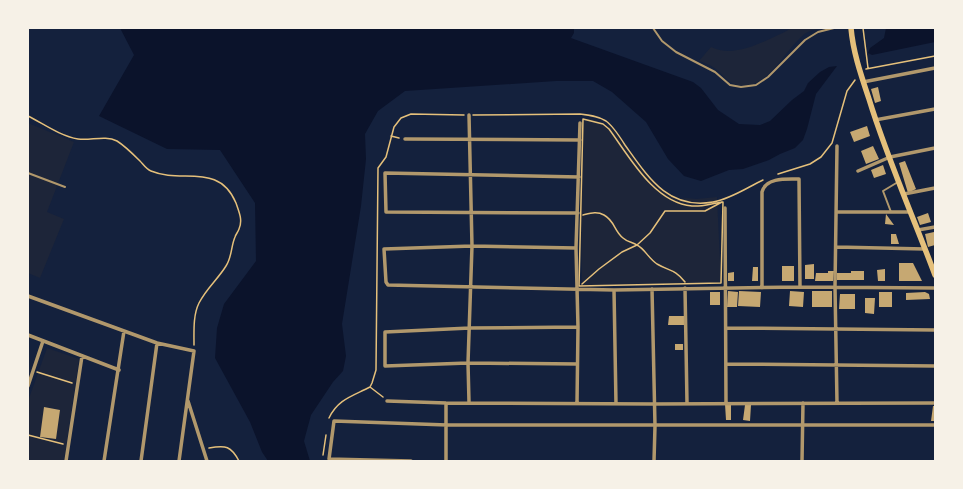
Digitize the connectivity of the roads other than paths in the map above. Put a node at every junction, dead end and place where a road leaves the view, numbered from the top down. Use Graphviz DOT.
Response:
graph roads {
  1 [pos="653,28"];
  2 [pos="834,28"];
  3 [pos="851,28"];
  4 [pos="935,68"];
  5 [pos="863,79"];
  6 [pos="935,109"];
  7 [pos="469,115"];
  8 [pos="875,120"];
  9 [pos="580,123"];
  10 [pos="405,139"];
  11 [pos="470,139"];
  12 [pos="580,140"];
  13 [pos="837,146"];
  14 [pos="935,148"];
  15 [pos="890,157"];
  16 [pos="858,171"];
  17 [pos="28,173"];
  18 [pos="470,174"];
  19 [pos="579,177"];
  20 [pos="899,181"];
  21 [pos="65,187"];
  22 [pos="935,188"];
  23 [pos="904,194"];
  24 [pos="725,208"];
  25 [pos="836,212"];
  26 [pos="891,212"];
  27 [pos="911,212"];
  28 [pos="470,213"];
  29 [pos="579,215"];
  30 [pos="935,227"];
  31 [pos="918,230"];
  32 [pos="472,246"];
  33 [pos="836,247"];
  34 [pos="576,248"];
  35 [pos="925,249"];
  36 [pos="934,268"];
  37 [pos="935,275"];
  38 [pos="687,287"];
  39 [pos="800,287"];
  40 [pos="835,287"];
  41 [pos="471,288"];
  42 [pos="578,288"];
  43 [pos="725,288"];
  44 [pos="762,288"];
  45 [pos="935,288"];
  46 [pos="652,289"];
  47 [pos="614,290"];
  48 [pos="28,296"];
  49 [pos="578,327"];
  50 [pos="470,328"];
  51 [pos="726,328"];
  52 [pos="836,329"];
  53 [pos="935,330"];
  54 [pos="124,331"];
  55 [pos="28,335"];
  56 [pos="44,341"];
  57 [pos="157,343"];
  58 [pos="82,356"];
  59 [pos="468,364"];
  60 [pos="577,364"];
  61 [pos="726,364"];
  62 [pos="837,365"];
  63 [pos="935,366"];
  64 [pos="119,370"];
  65 [pos="28,386"];
  66 [pos="188,399"];
  67 [pos="387,401"];
  68 [pos="469,402"];
  69 [pos="935,402"];
  70 [pos="446,403"];
  71 [pos="577,403"];
  72 [pos="687,403"];
  73 [pos="726,403"];
  74 [pos="803,403"];
  75 [pos="836,403"];
  76 [pos="616,404"];
  77 [pos="654,404"];
  78 [pos="803,424"];
  79 [pos="935,424"];
  80 [pos="446,425"];
  81 [pos="655,426"];
  82 [pos="67,461"];
  83 [pos="104,461"];
  84 [pos="141,461"];
  85 [pos="179,461"];
  86 [pos="207,461"];
  87 [pos="410,461"];
  88 [pos="446,461"];
  89 [pos="654,461"];
  90 [pos="802,461"];
  1 -- 2 [label="lane"];
  3 -- 5 [label="main road"];
  4 -- 5 [label="street"];
  5 -- 8 [label="main road"];
  6 -- 8 [label="street"];
  7 -- 11 [label="street"];
  8 -- 15 [label="main road"];
  9 -- 12 [label="street"];
  10 -- 11 [label="street"];
  11 -- 12 [label="street"];
  11 -- 18 [label="street"];
  12 -- 19 [label="street"];
  13 -- 25 [label="street"];
  14 -- 15 [label="street"];
  15 -- 16 [label="street"];
  15 -- 20 [label="main road"];
  17 -- 21 [label="lane"];
  18 -- 19 [label="street"];
  18 -- 28 [label="street"];
  18 -- 28 [label="street"];
  19 -- 29 [label="street"];
  20 -- 23 [label="main road"];
  20 -- 26 [label="lane"];
  22 -- 23 [label="street"];
  23 -- 27 [label="main road"];
  24 -- 43 [label="street"];
  25 -- 26 [label="street"];
  25 -- 33 [label="street"];
  26 -- 27 [label="street"];
  27 -- 31 [label="main road"];
  28 -- 29 [label="street"];
  28 -- 32 [label="street"];
  29 -- 34 [label="street"];
  30 -- 31 [label="street"];
  31 -- 35 [label="main road"];
  32 -- 34 [label="street"];
  32 -- 41 [label="street"];
  32 -- 41 [label="street"];
  33 -- 35 [label="street"];
  33 -- 40 [label="street"];
  34 -- 42 [label="street"];
  35 -- 36 [label="main road"];
  36 -- 37 [label="main road"];
  38 -- 43 [label="street"];
  38 -- 46 [label="street"];
  38 -- 72 [label="street"];
  39 -- 40 [label="street"];
  39 -- 44 [label="street"];
  39 -- 44 [label="street"];
  40 -- 45 [label="street"];
  40 -- 52 [label="street"];
  41 -- 42 [label="street"];
  41 -- 50 [label="street"];
  42 -- 47 [label="street"];
  42 -- 49 [label="street"];
  43 -- 44 [label="street"];
  43 -- 51 [label="street"];
  46 -- 47 [label="street"];
  46 -- 77 [label="street"];
  47 -- 76 [label="street"];
  48 -- 54 [label="street"];
  49 -- 50 [label="street"];
  49 -- 60 [label="street"];
  50 -- 59 [label="street"];
  50 -- 59 [label="street"];
  51 -- 52 [label="street"];
  51 -- 61 [label="street"];
  52 -- 53 [label="street"];
  52 -- 62 [label="street"];
  54 -- 57 [label="street"];
  54 -- 64 [label="street"];
  55 -- 56 [label="street"];
  56 -- 58 [label="street"];
  56 -- 65 [label="street"];
  57 -- 66 [label="street"];
  57 -- 84 [label="street"];
  58 -- 64 [label="street"];
  58 -- 82 [label="street"];
  59 -- 60 [label="street"];
  59 -- 68 [label="street"];
  60 -- 71 [label="street"];
  61 -- 62 [label="street"];
  61 -- 73 [label="street"];
  62 -- 63 [label="street"];
  62 -- 75 [label="street"];
  64 -- 83 [label="street"];
  66 -- 85 [label="street"];
  66 -- 86 [label="street"];
  67 -- 70 [label="street"];
  68 -- 70 [label="street"];
  68 -- 71 [label="street"];
  69 -- 75 [label="street"];
  70 -- 80 [label="street"];
  71 -- 76 [label="street"];
  72 -- 73 [label="street"];
  72 -- 77 [label="street"];
  73 -- 74 [label="street"];
  74 -- 75 [label="street"];
  74 -- 78 [label="street"];
  76 -- 77 [label="street"];
  77 -- 81 [label="street"];
  78 -- 79 [label="street"];
  78 -- 81 [label="street"];
  78 -- 90 [label="street"];
  80 -- 81 [label="street"];
  80 -- 87 [label="street"];
  80 -- 88 [label="street"];
  81 -- 89 [label="street"];
}
